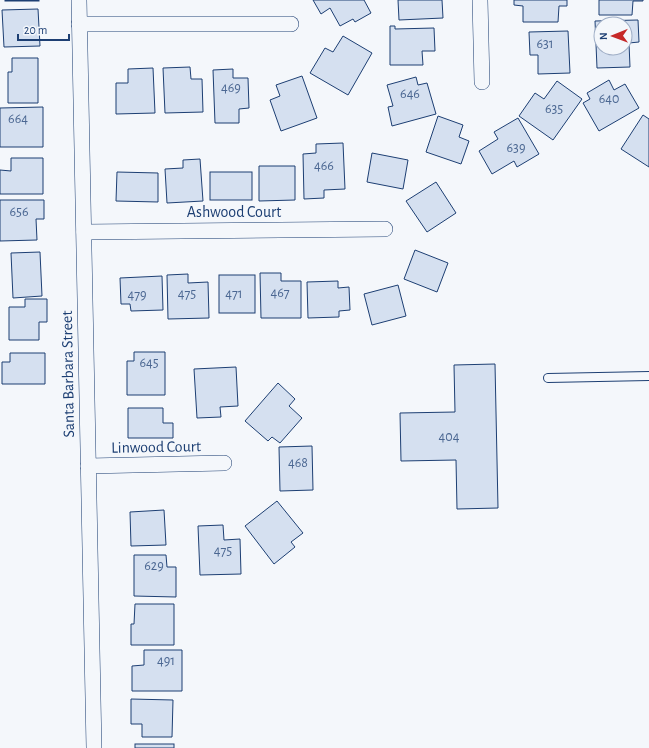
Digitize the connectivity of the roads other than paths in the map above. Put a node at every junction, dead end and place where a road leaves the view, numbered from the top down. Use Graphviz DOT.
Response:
graph roads {
  1 [pos="79,0"];
  2 [pos="480,0"];
  3 [pos="79,24"];
  4 [pos="291,24"];
  5 [pos="482,82"];
  6 [pos="385,229"];
  7 [pos="84,232"];
  8 [pos="649,376"];
  9 [pos="548,378"];
  10 [pos="224,463"];
  11 [pos="88,466"];
  12 [pos="94,748"];
  1 -- 3 [label="street, Santa Barbara Street"];
  2 -- 5 [label="street"];
  3 -- 4 [label="street"];
  3 -- 7 [label="street, Santa Barbara Street"];
  6 -- 7 [label="street, Ashwood Court"];
  7 -- 11 [label="street, Santa Barbara Street"];
  8 -- 9 [label="lane"];
  10 -- 11 [label="street, Linwood Court"];
  11 -- 12 [label="street, Santa Barbara Street"];
}
